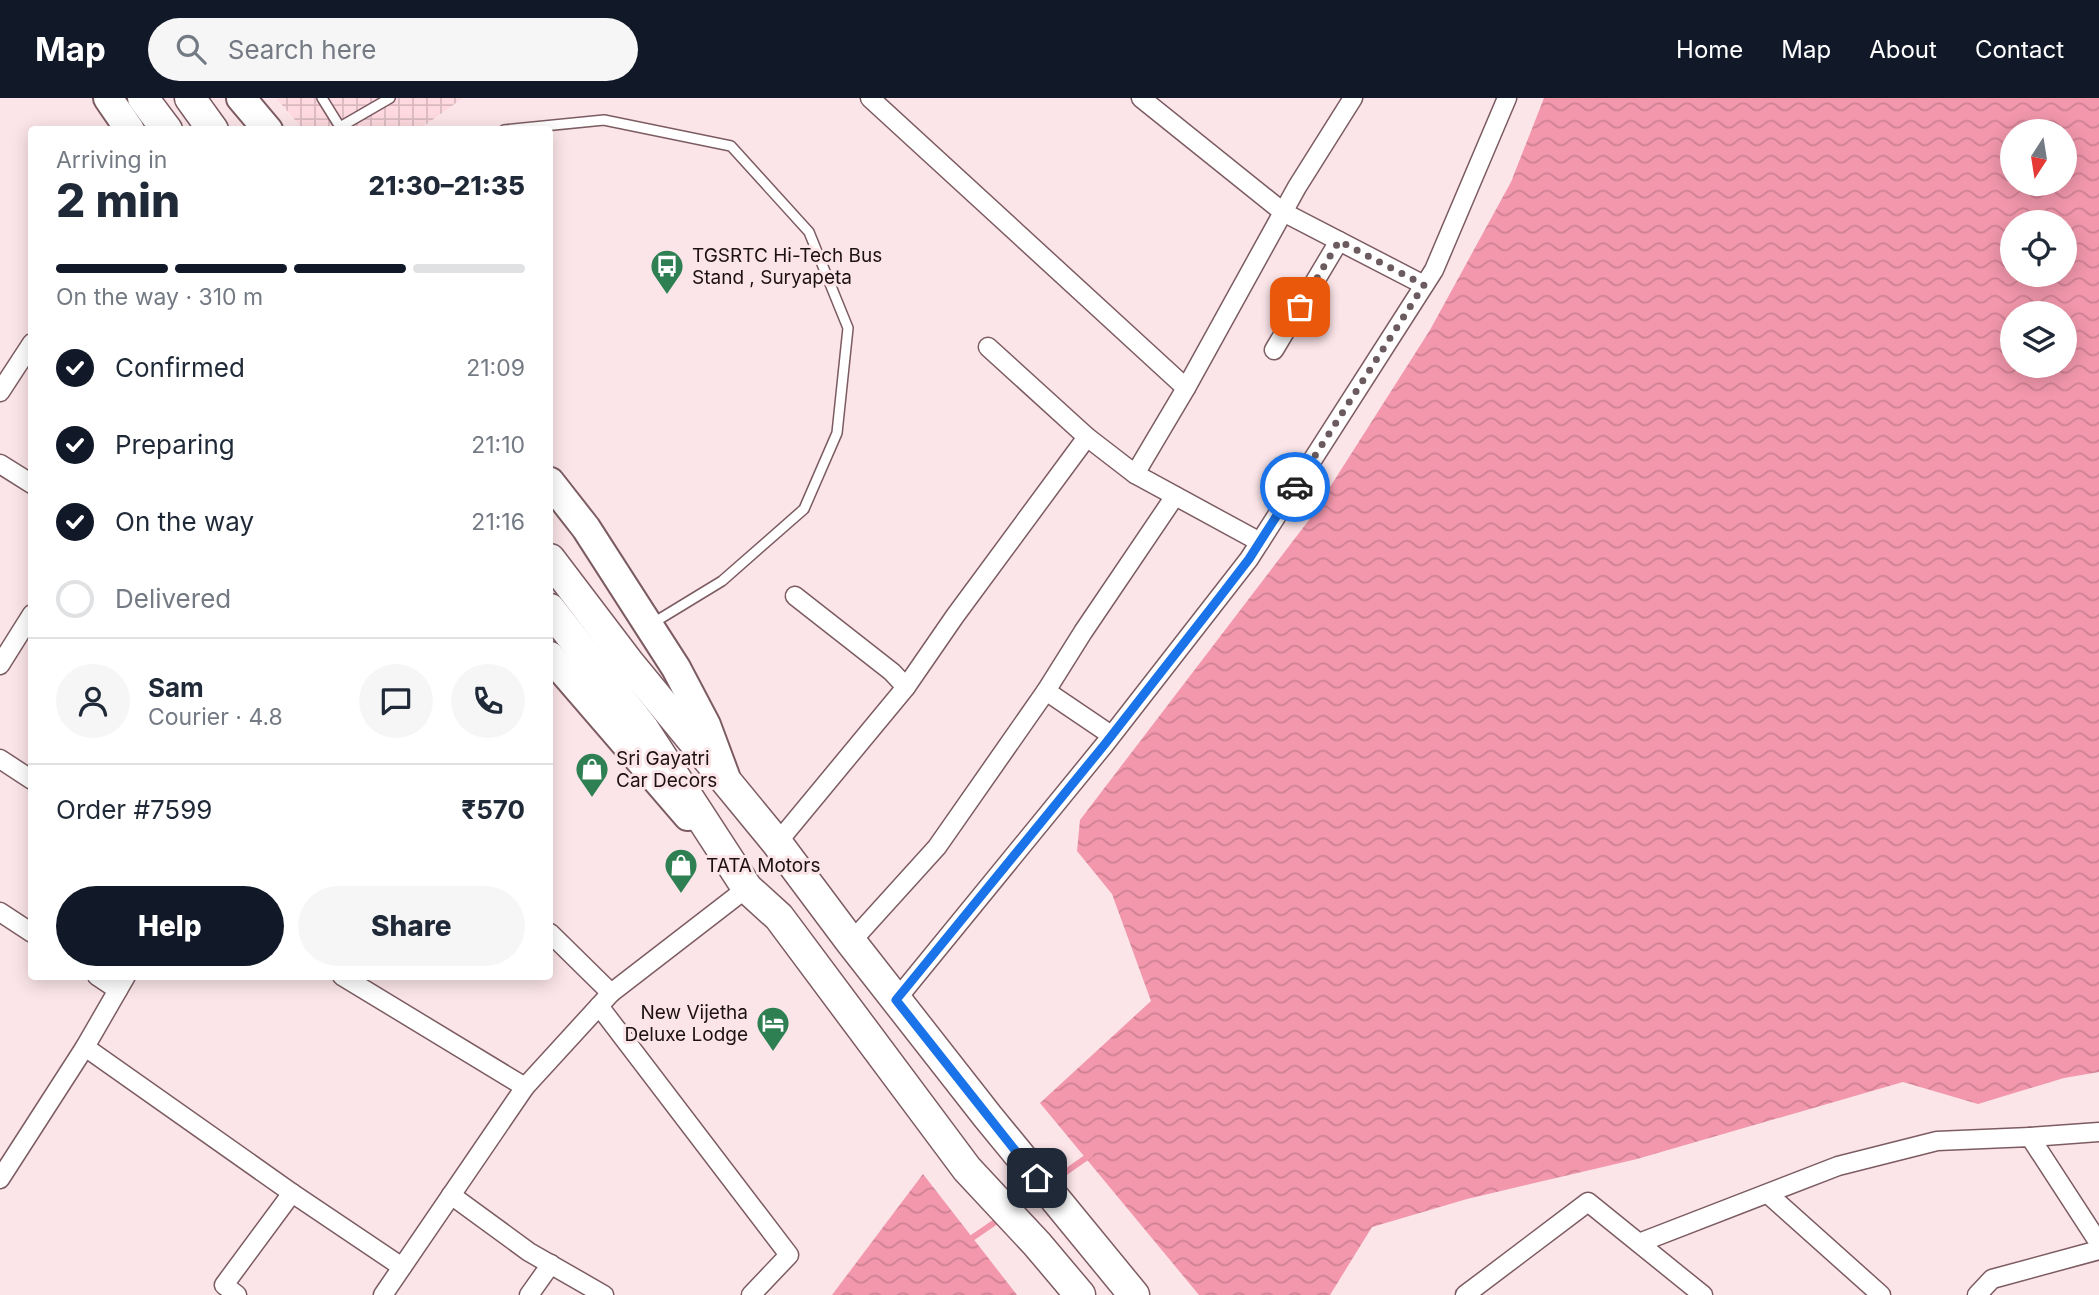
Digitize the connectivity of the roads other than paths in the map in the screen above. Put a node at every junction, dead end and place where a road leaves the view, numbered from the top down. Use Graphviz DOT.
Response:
graph roads {
  1 [pos="108,98"];
  2 [pos="143,98"];
  3 [pos="190,98"];
  4 [pos="241,98"];
  5 [pos="323,98"];
  6 [pos="390,98"];
  7 [pos="1141,98"];
  8 [pos="1353,98"];
  9 [pos="1507,98"];
  10 [pos="876,100"];
  11 [pos="127,126"];
  12 [pos="164,126"];
  13 [pos="210,126"];
  14 [pos="265,126"];
  15 [pos="339,126"];
  16 [pos="342,126"];
  17 [pos="544,126"];
  18 [pos="1283,212"];
  19 [pos="1339,241"];
  20 [pos="1424,285"];
  21 [pos="988,347"];
  22 [pos="28,349"];
  23 [pos="1274,350"];
  24 [pos="1186,388"];
  25 [pos="0,393"];
  26 [pos="1087,437"];
  27 [pos="0,464"];
  28 [pos="1135,474"];
  29 [pos="28,482"];
  30 [pos="553,486"];
  31 [pos="1175,496"];
  32 [pos="1260,542"];
  33 [pos="553,563"];
  34 [pos="795,596"];
  35 [pos="553,613"];
  36 [pos="28,620"];
  37 [pos="649,626"];
  38 [pos="553,659"];
  39 [pos="0,665"];
  40 [pos="906,687"];
  41 [pos="1046,691"];
  42 [pos="1111,735"];
  43 [pos="0,759"];
  44 [pos="28,777"];
  45 [pos="729,785"];
  46 [pos="777,843"];
  47 [pos="747,888"];
  48 [pos="1,916"];
  49 [pos="28,931"];
  50 [pos="553,937"];
  51 [pos="851,942"];
  52 [pos="349,980"];
  53 [pos="122,984"];
  54 [pos="605,999"];
  55 [pos="896,1000"];
  56 [pos="85,1047"];
  57 [pos="524,1087"];
  58 [pos="2099,1132"];
  59 [pos="2030,1137"];
  60 [pos="0,1179"];
  61 [pos="292,1193"];
  62 [pos="1768,1194"];
  63 [pos="451,1195"];
  64 [pos="1639,1243"];
  65 [pos="2099,1243"];
  66 [pos="2099,1250"];
  67 [pos="551,1265"];
  68 [pos="402,1267"];
  69 [pos="226,1292"];
  70 [pos="383,1295"];
  71 [pos="529,1295"];
  72 [pos="604,1295"];
  73 [pos="751,1295"];
  74 [pos="1080,1295"];
  75 [pos="1134,1295"];
  76 [pos="1465,1295"];
  77 [pos="1703,1295"];
  78 [pos="1881,1295"];
  79 [pos="1977,1295"];
  1 -- 11 [label="main road"];
  2 -- 12 [label="highway"];
  3 -- 13 [label="highway"];
  4 -- 14 [label="main road"];
  5 -- 15 [label="lane"];
  6 -- 16 [label="lane"];
  7 -- 18 [label="street"];
  8 -- 18 [label="street"];
  9 -- 20 [label="street"];
  10 -- 24 [label="street"];
  17 -- 37 [label="lane"];
  18 -- 19 [label="street"];
  18 -- 24 [label="street"];
  19 -- 20 [label="street"];
  19 -- 23 [label="street"];
  20 -- 32 [label="street"];
  21 -- 26 [label="street"];
  22 -- 25 [label="street"];
  24 -- 28 [label="street"];
  26 -- 28 [label="street"];
  26 -- 40 [label="street"];
  27 -- 29 [label="street"];
  28 -- 31 [label="street"];
  30 -- 37 [label="main road"];
  31 -- 32 [label="street"];
  31 -- 41 [label="street"];
  32 -- 42 [label="street"];
  33 -- 45 [label="highway"];
  34 -- 40 [label="street"];
  35 -- 47 [label="highway"];
  36 -- 39 [label="street"];
  37 -- 45 [label="main road"];
  38 -- 47 [label="main road"];
  40 -- 46 [label="street"];
  41 -- 42 [label="street"];
  41 -- 51 [label="street"];
  42 -- 55 [label="street"];
  43 -- 44 [label="street"];
  45 -- 46 [label="highway"];
  46 -- 51 [label="highway"];
  47 -- 54 [label="street"];
  47 -- 74 [label="highway"];
  48 -- 49 [label="street"];
  50 -- 54 [label="street"];
  51 -- 55 [label="highway"];
  52 -- 57 [label="street"];
  53 -- 56 [label="street"];
  54 -- 57 [label="street"];
  54 -- 73 [label="street"];
  55 -- 75 [label="highway"];
  56 -- 60 [label="street"];
  56 -- 61 [label="street"];
  57 -- 63 [label="street"];
  58 -- 59 [label="street"];
  59 -- 62 [label="street"];
  59 -- 65 [label="street"];
  61 -- 68 [label="street"];
  61 -- 69 [label="street"];
  62 -- 64 [label="street"];
  62 -- 78 [label="street"];
  63 -- 67 [label="street"];
  63 -- 68 [label="street"];
  64 -- 76 [label="street"];
  64 -- 77 [label="street"];
  66 -- 79 [label="street"];
  67 -- 71 [label="street"];
  67 -- 72 [label="street"];
  68 -- 70 [label="street"];
}
